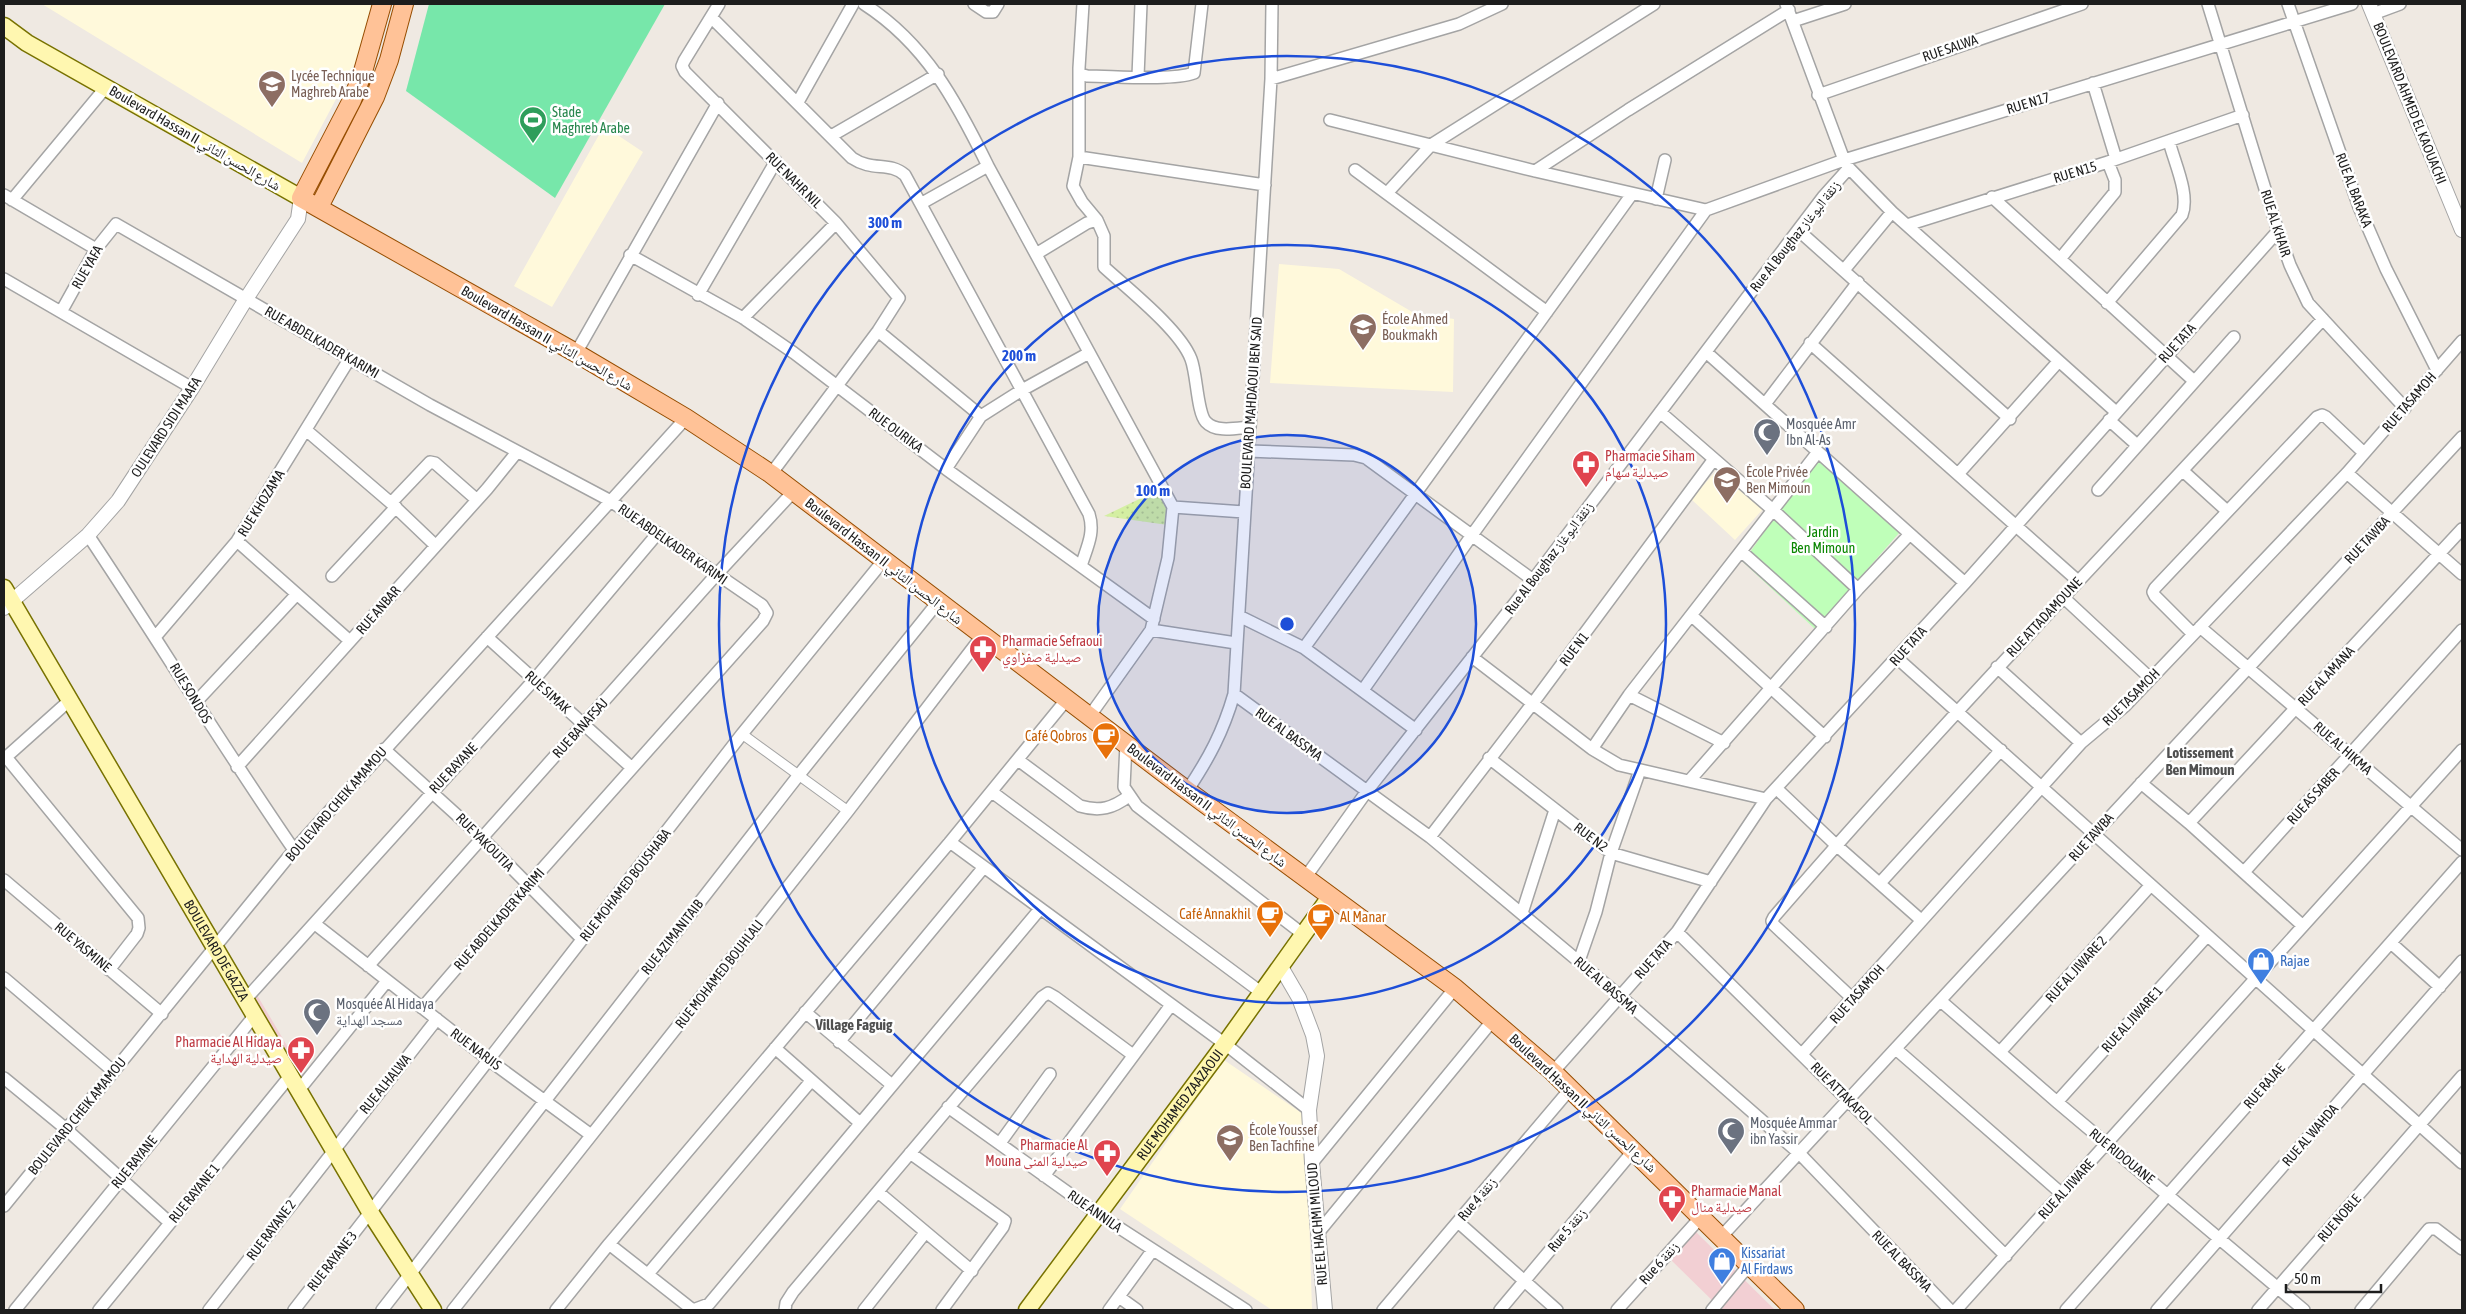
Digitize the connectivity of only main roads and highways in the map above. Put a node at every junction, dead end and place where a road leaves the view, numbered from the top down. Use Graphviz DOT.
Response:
graph roads {
  1 [pos="382,4"];
  2 [pos="404,4"];
  3 [pos="4,26"];
  4 [pos="301,198"];
  5 [pos="319,207"];
  6 [pos="6,599"];
  7 [pos="1330,897"];
  8 [pos="433,1310"];
  9 [pos="1027,1310"];
  10 [pos="1795,1310"];
  1 -- 4 [label="main road"];
  2 -- 5 [label="main road"];
  3 -- 4 [label="main road, Boulevard Hassan II شارع الحسن الثاني"];
  4 -- 5 [label="main road, Boulevard Hassan II شارع الحسن الثاني"];
  5 -- 7 [label="main road, Boulevard Hassan II شارع الحسن الثاني"];
  6 -- 8 [label="main road, BOULEVARD DE GAZZA"];
  7 -- 9 [label="main road, RUE MOHAMED ZAAZAOUI"];
  7 -- 10 [label="main road, Boulevard Hassan II شارع الحسن الثاني"];
}
